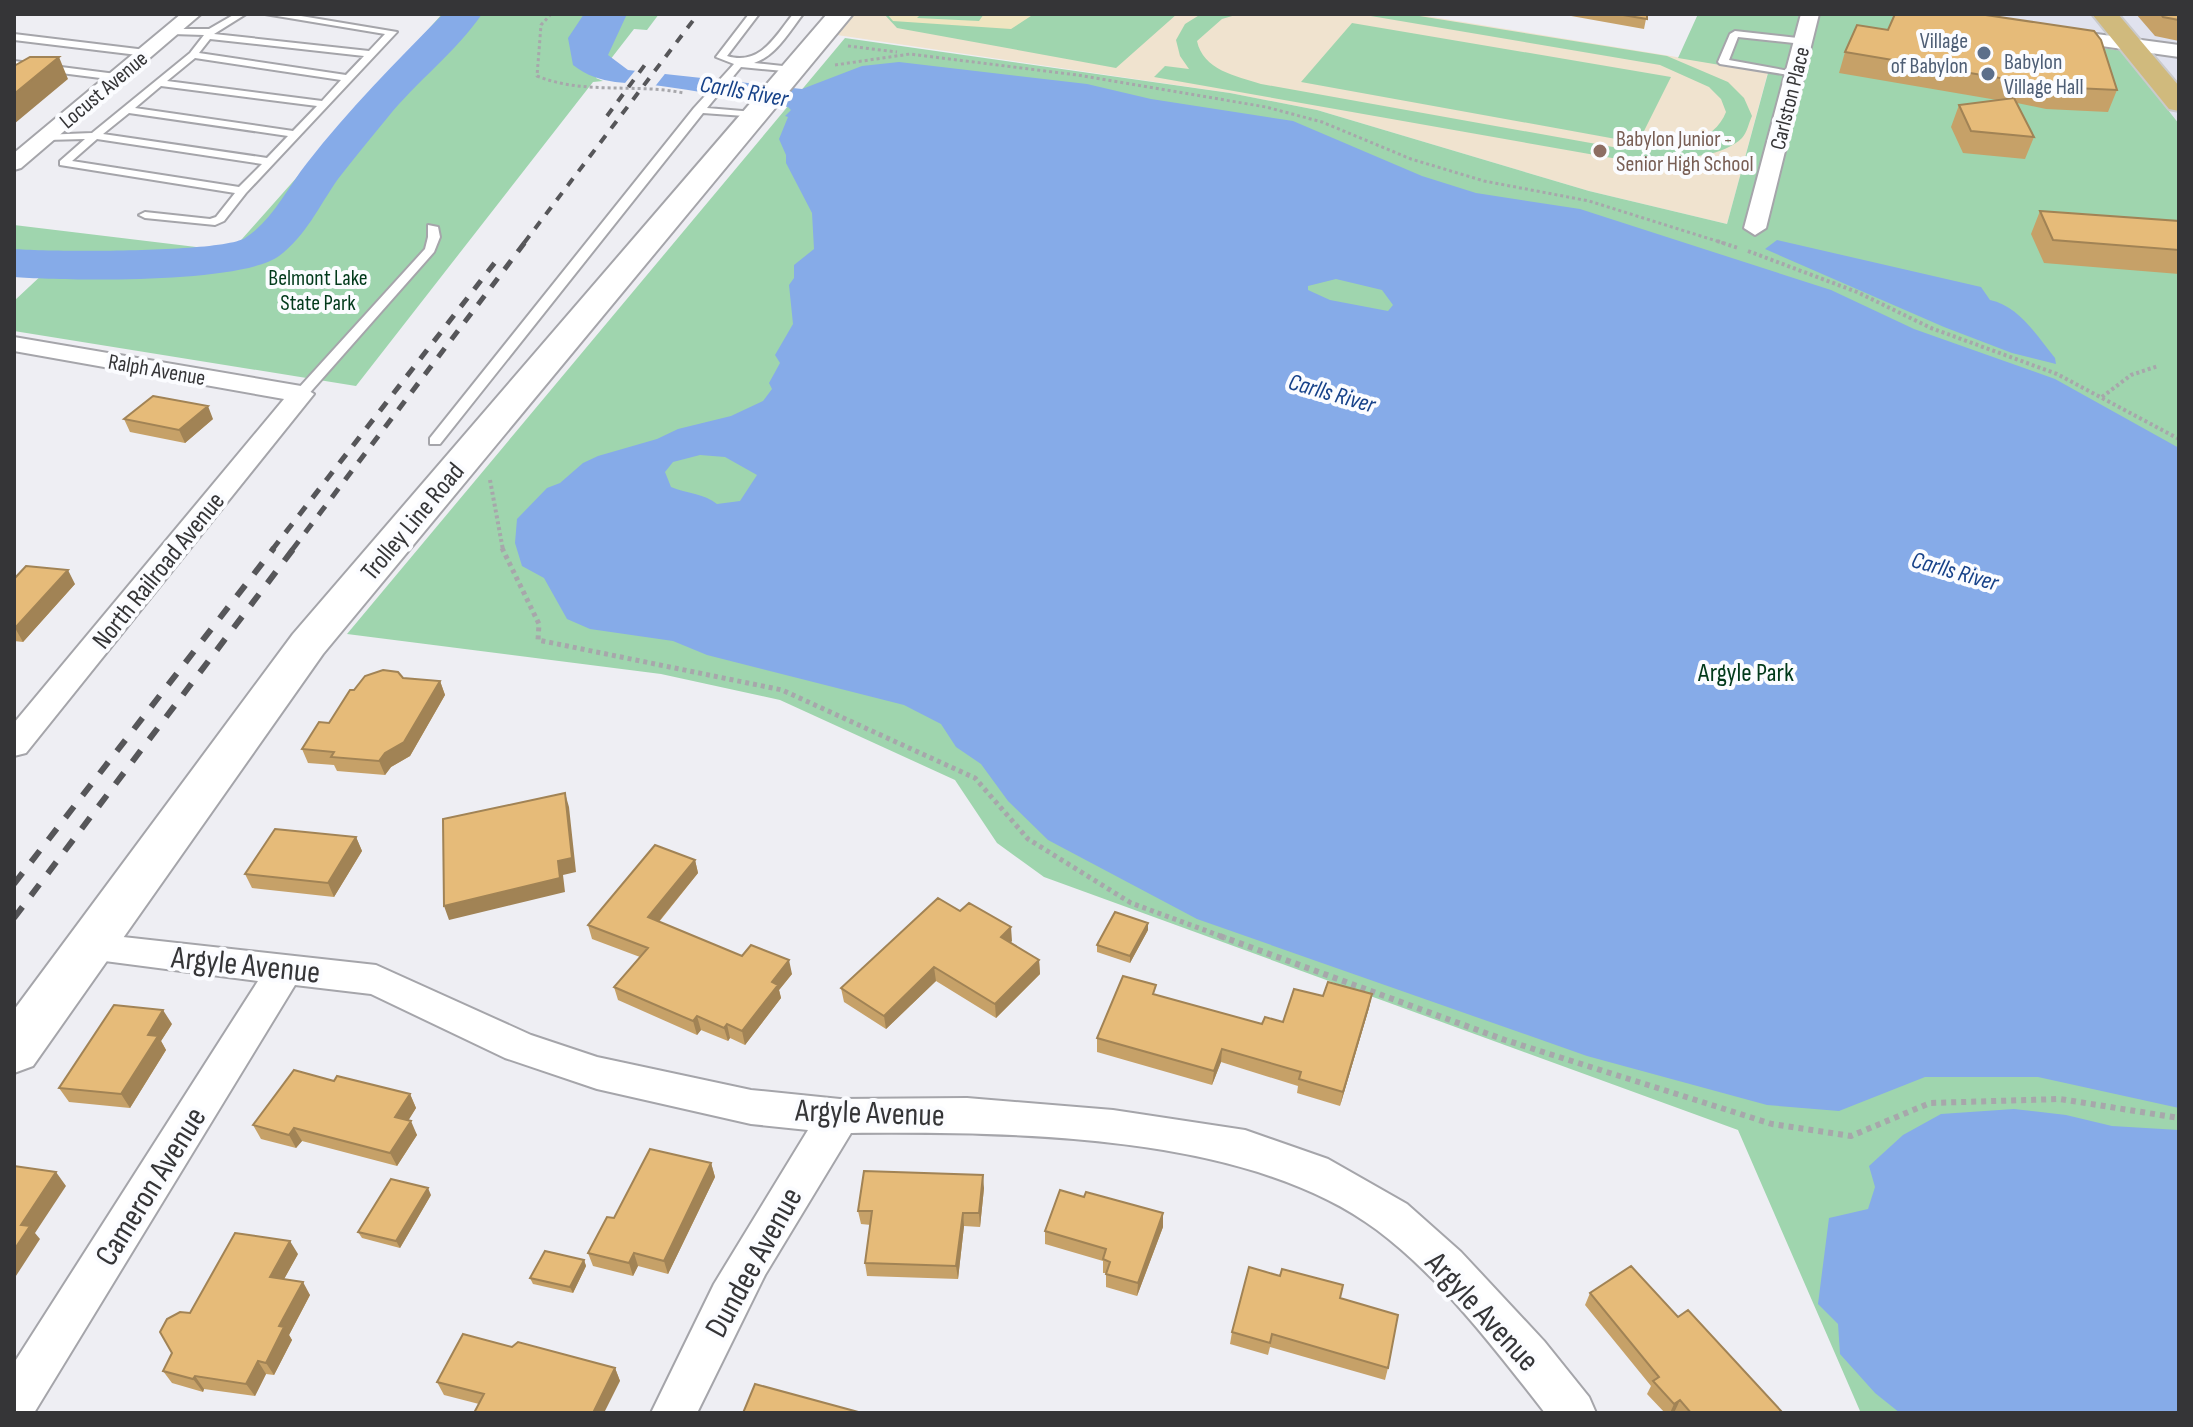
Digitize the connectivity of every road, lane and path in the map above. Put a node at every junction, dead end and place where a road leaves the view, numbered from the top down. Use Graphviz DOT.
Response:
graph roads {
  1 [pos="192,14"];
  2 [pos="241,14"];
  3 [pos="270,14"];
  4 [pos="551,14"];
  5 [pos="754,14"];
  6 [pos="798,14"];
  7 [pos="840,14"];
  8 [pos="1810,14"];
  9 [pos="2105,14"];
  10 [pos="172,31"];
  11 [pos="2040,31"];
  12 [pos="210,34"];
  13 [pos="14,37"];
  14 [pos="1803,41"];
  15 [pos="837,45"];
  16 [pos="2130,45"];
  17 [pos="2179,51"];
  18 [pos="146,53"];
  19 [pos="372,54"];
  20 [pos="910,54"];
  21 [pos="193,55"];
  22 [pos="14,64"];
  23 [pos="739,64"];
  24 [pos="830,66"];
  25 [pos="43,68"];
  26 [pos="1795,73"];
  27 [pos="116,77"];
  28 [pos="349,78"];
  29 [pos="24,81"];
  30 [pos="159,83"];
  31 [pos="772,94"];
  32 [pos="692,95"];
  33 [pos="2179,103"];
  34 [pos="324,104"];
  35 [pos="128,110"];
  36 [pos="698,110"];
  37 [pos="296,134"];
  38 [pos="95,136"];
  39 [pos="46,137"];
  40 [pos="269,162"];
  41 [pos="14,164"];
  42 [pos="242,191"];
  43 [pos="145,215"];
  44 [pos="432,227"];
  45 [pos="1755,228"];
  46 [pos="1746,251"];
  47 [pos="14,344"];
  48 [pos="2158,366"];
  49 [pos="301,394"];
  50 [pos="2102,397"];
  51 [pos="2179,439"];
  52 [pos="435,441"];
  53 [pos="488,467"];
  54 [pos="25,716"];
  55 [pos="14,745"];
  56 [pos="87,947"];
  57 [pos="286,968"];
  58 [pos="14,1051"];
  59 [pos="840,1116"];
  60 [pos="2179,1118"];
  61 [pos="14,1404"];
  62 [pos="674,1413"];
  63 [pos="1573,1413"];
  1 -- 10 [label="street, Locust Avenue"];
  2 -- 12 [label="lane"];
  3 -- 19 [label="lane"];
  4 -- 32 [label="path"];
  5 -- 23 [label="lane"];
  6 -- 23 [label="lane"];
  7 -- 31 [label="main road, Trolley Line Road"];
  8 -- 14 [label="street, Carlston Place"];
  9 -- 16 [label="main road"];
  10 -- 12 [label="lane"];
  10 -- 18 [label="street, Locust Avenue"];
  11 -- 16 [label="street"];
  12 -- 19 [label="lane"];
  12 -- 21 [label="lane"];
  13 -- 18 [label="lane"];
  14 -- 26 [label="street, Carlston Place"];
  14 -- 26 [label="lane"];
  15 -- 20 [label="path"];
  16 -- 17 [label="street"];
  16 -- 33 [label="main road"];
  18 -- 27 [label="street, Locust Avenue"];
  19 -- 28 [label="lane"];
  20 -- 24 [label="path"];
  20 -- 46 [label="path"];
  21 -- 28 [label="lane"];
  21 -- 30 [label="lane"];
  22 -- 25 [label="lane"];
  23 -- 31 [label="lane"];
  23 -- 36 [label="lane"];
  25 -- 27 [label="lane"];
  25 -- 29 [label="lane"];
  26 -- 45 [label="street, Carlston Place"];
  27 -- 39 [label="street, Locust Avenue"];
  28 -- 34 [label="lane"];
  30 -- 34 [label="lane"];
  30 -- 35 [label="lane"];
  31 -- 36 [label="lane"];
  31 -- 56 [label="main road, Trolley Line Road"];
  34 -- 37 [label="lane"];
  35 -- 37 [label="lane"];
  35 -- 38 [label="lane"];
  36 -- 52 [label="lane"];
  37 -- 40 [label="lane"];
  38 -- 39 [label="lane"];
  38 -- 40 [label="lane"];
  38 -- 42 [label="lane"];
  39 -- 41 [label="street, Locust Avenue"];
  40 -- 42 [label="lane"];
  42 -- 43 [label="lane"];
  44 -- 49 [label="lane"];
  45 -- 46 [label="path"];
  46 -- 50 [label="path"];
  47 -- 49 [label="street, Ralph Avenue"];
  48 -- 50 [label="path"];
  49 -- 54 [label="street, North Railroad Avenue"];
  50 -- 51 [label="path"];
  53 -- 60 [label="path"];
  54 -- 55 [label="street, North Railroad Avenue"];
  56 -- 57 [label="street, Argyle Avenue"];
  56 -- 58 [label="main road, Trolley Line Road"];
  57 -- 59 [label="street, Argyle Avenue"];
  57 -- 61 [label="street, Cameron Avenue"];
  59 -- 62 [label="street, Dundee Avenue"];
  59 -- 63 [label="street, Argyle Avenue"];
}
